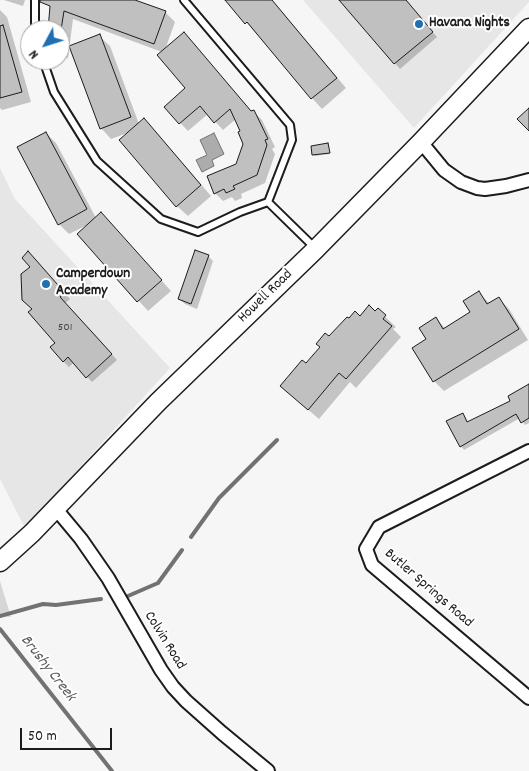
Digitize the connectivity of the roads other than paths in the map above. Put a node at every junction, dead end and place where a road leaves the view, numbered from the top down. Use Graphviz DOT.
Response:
graph roads {
  1 [pos="35,0"];
  2 [pos="184,0"];
  3 [pos="35,20"];
  4 [pos="529,28"];
  5 [pos="46,70"];
  6 [pos="421,142"];
  7 [pos="529,180"];
  8 [pos="268,202"];
  9 [pos="316,248"];
  10 [pos="529,451"];
  11 [pos="56,509"];
  12 [pos="0,562"];
  13 [pos="529,698"];
  14 [pos="268,771"];
  1 -- 3 [label="lane"];
  2 -- 8 [label="lane"];
  4 -- 6 [label="main road, Howell Road"];
  5 -- 8 [label="lane"];
  6 -- 7 [label="street"];
  6 -- 9 [label="main road, Howell Road"];
  8 -- 9 [label="lane"];
  9 -- 11 [label="main road, Howell Road"];
  10 -- 13 [label="street, Butler Springs Road"];
  11 -- 12 [label="main road, Howell Road"];
  11 -- 14 [label="street, Colvin Road"];
}
